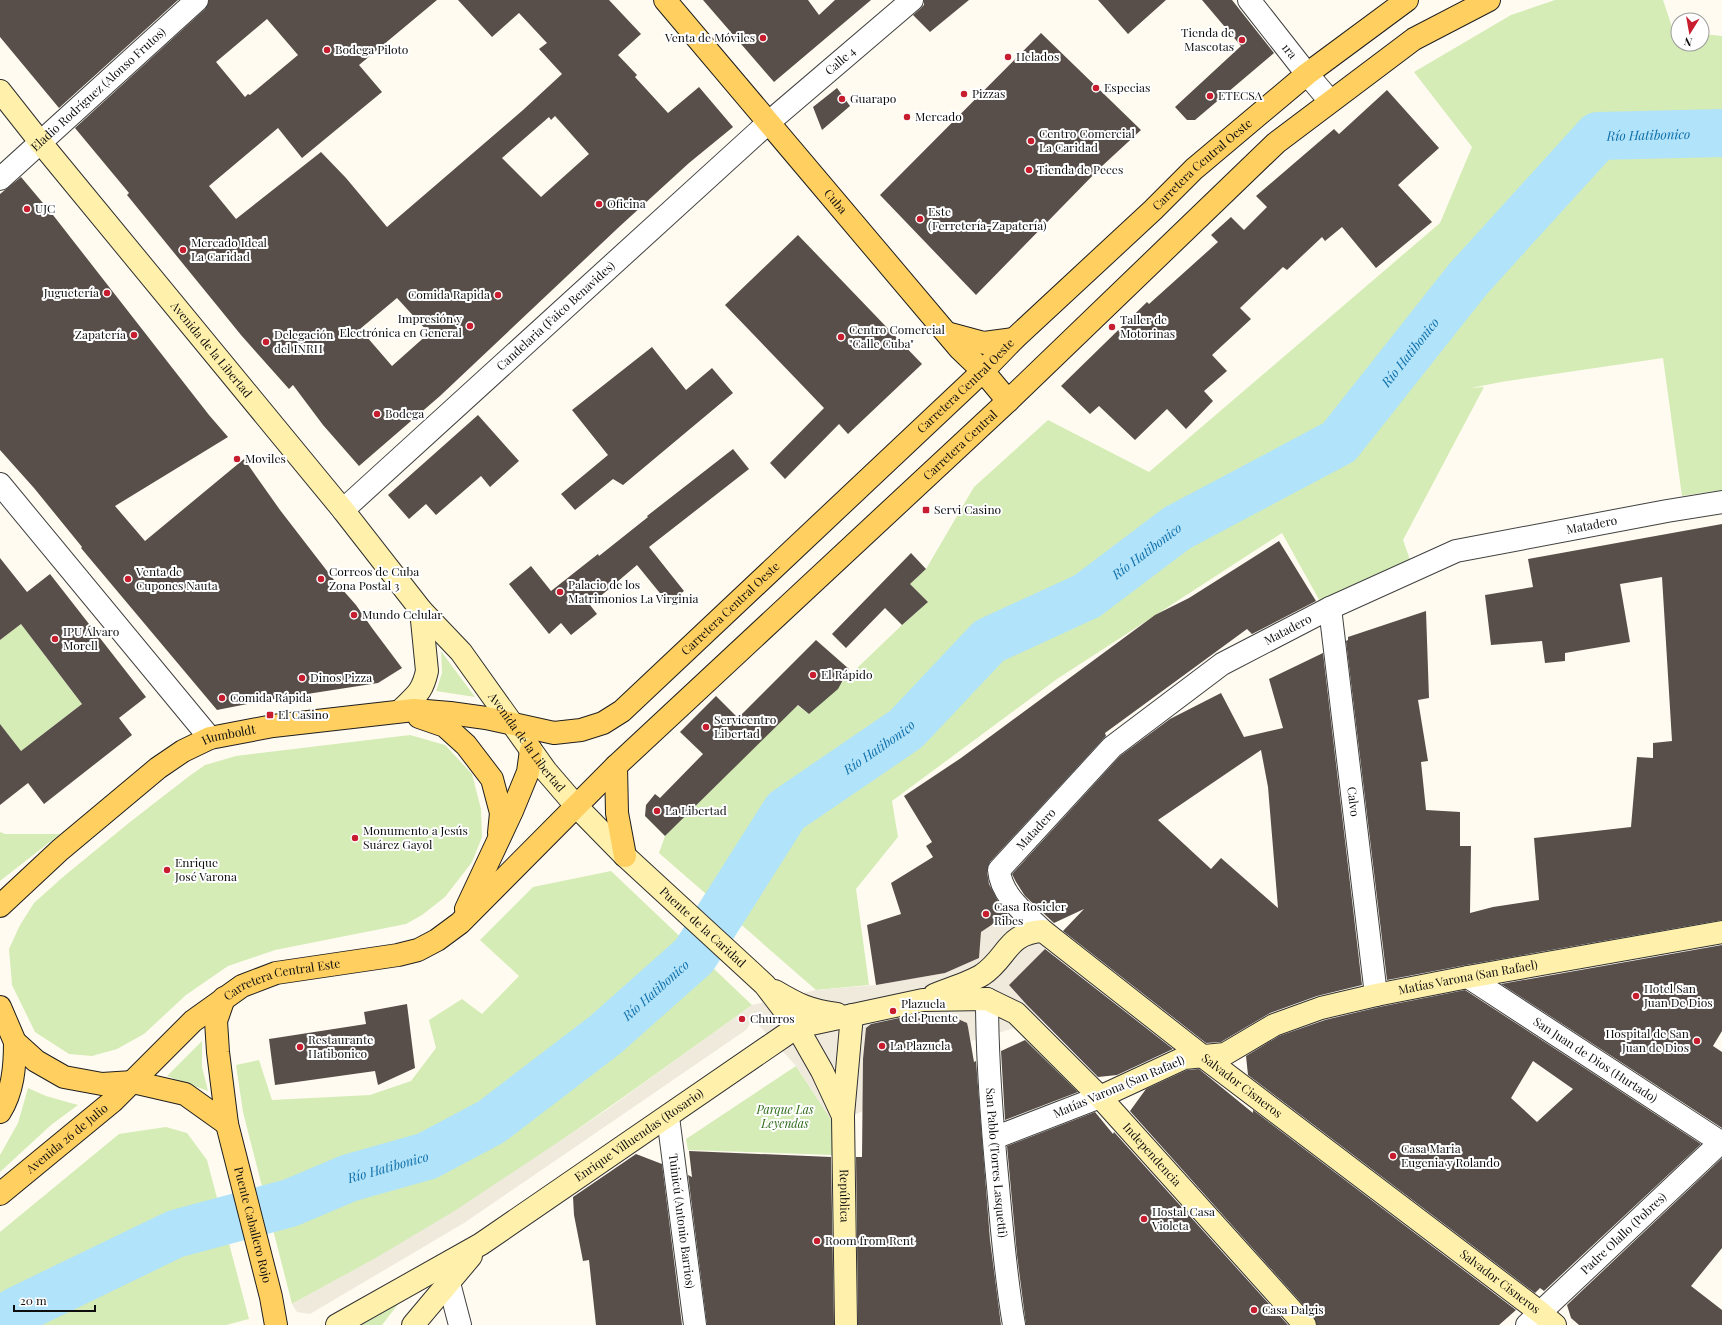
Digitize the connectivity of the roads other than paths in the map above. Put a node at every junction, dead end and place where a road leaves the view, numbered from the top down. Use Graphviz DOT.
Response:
graph roads {
  1 [pos="197,0"];
  2 [pos="665,0"];
  3 [pos="912,0"];
  4 [pos="1249,0"];
  5 [pos="1407,0"];
  6 [pos="1489,0"];
  7 [pos="1307,74"];
  8 [pos="0,91"];
  9 [pos="1330,101"];
  10 [pos="768,123"];
  11 [pos="41,143"];
  12 [pos="0,179"];
  13 [pos="947,333"];
  14 [pos="1014,339"];
  15 [pos="983,370"];
  16 [pos="1008,401"];
  17 [pos="0,484"];
  18 [pos="1722,502"];
  19 [pos="343,510"];
  20 [pos="1330,608"];
  21 [pos="421,610"];
  22 [pos="401,710"];
  23 [pos="514,725"];
  24 [pos="210,738"];
  25 [pos="531,750"];
  26 [pos="616,766"];
  27 [pos="577,807"];
  28 [pos="497,844"];
  29 [pos="632,862"];
  30 [pos="0,906"];
  31 [pos="460,923"];
  32 [pos="1043,931"];
  33 [pos="1722,932"];
  34 [pos="993,965"];
  35 [pos="1468,976"];
  36 [pos="765,985"];
  37 [pos="1376,995"];
  38 [pos="224,998"];
  39 [pos="987,999"];
  40 [pos="923,1000"];
  41 [pos="0,1007"];
  42 [pos="852,1015"];
  43 [pos="797,1027"];
  44 [pos="15,1042"];
  45 [pos="1213,1058"];
  46 [pos="133,1082"];
  47 [pos="1100,1097"];
  48 [pos="0,1112"];
  49 [pos="843,1116"];
  50 [pos="668,1117"];
  51 [pos="227,1124"];
  52 [pos="994,1138"];
  53 [pos="1722,1142"];
  54 [pos="0,1194"];
  55 [pos="446,1274"];
  56 [pos="1541,1321"];
  57 [pos="276,1325"];
  58 [pos="337,1325"];
  59 [pos="412,1325"];
  60 [pos="460,1325"];
  61 [pos="695,1325"];
  62 [pos="846,1325"];
  63 [pos="1014,1325"];
  64 [pos="1305,1325"];
  1 -- 11 [label="street, Eladio Rodríguez (Alonso Frutos)"];
  2 -- 10 [label="main road, Cuba"];
  3 -- 10 [label="street, Calle 4"];
  4 -- 7 [label="street, 1ra"];
  5 -- 7 [label="main road, Carretera Central Oeste"];
  6 -- 9 [label="main road"];
  7 -- 9 [label="street, 1ra"];
  7 -- 14 [label="main road, Carretera Central Oeste"];
  8 -- 11 [label="main road, Avenida de la Libertad"];
  9 -- 16 [label="main road"];
  10 -- 13 [label="main road, Cuba"];
  10 -- 19 [label="street, Candelaria (Faico Benavides)"];
  11 -- 12 [label="street, Eladio Rodríguez (Alonso Frutos)"];
  11 -- 19 [label="main road, Avenida de la Libertad"];
  13 -- 14 [label="main road"];
  13 -- 15 [label="main road, Cuba"];
  14 -- 15 [label="main road, Carretera Central Oeste"];
  15 -- 16 [label="main road, Cuba"];
  15 -- 23 [label="main road, Carretera Central Oeste"];
  16 -- 26 [label="main road, Carretera Central"];
  17 -- 24 [label="street"];
  18 -- 20 [label="street, Matadero"];
  19 -- 21 [label="main road, Avenida de la Libertad"];
  20 -- 32 [label="street, Matadero"];
  20 -- 37 [label="street, Calvo"];
  21 -- 22 [label="main road"];
  21 -- 23 [label="main road, Avenida de la Libertad"];
  22 -- 23 [label="main road, Humboldt"];
  22 -- 24 [label="main road, Humboldt"];
  22 -- 28 [label="main road"];
  23 -- 25 [label="main road, Avenida de la Libertad"];
  24 -- 30 [label="main road, Humboldt"];
  25 -- 27 [label="main road, Avenida de la Libertad"];
  25 -- 28 [label="main road"];
  26 -- 27 [label="main road"];
  26 -- 29 [label="main road"];
  27 -- 29 [label="main road, Avenida de la Libertad"];
  27 -- 31 [label="main road, Carretera Central Este"];
  28 -- 31 [label="main road"];
  29 -- 36 [label="main road, Puente de la Caridad"];
  31 -- 38 [label="main road, Carretera Central Este"];
  32 -- 34 [label="main road"];
  32 -- 45 [label="main road, Salvador Cisneros"];
  33 -- 35 [label="main road, Matías Varona (San Rafael)"];
  34 -- 39 [label="main road"];
  34 -- 40 [label="main road"];
  35 -- 37 [label="main road, Matías Varona (San Rafael)"];
  35 -- 53 [label="street, San Juan de Dios (Hurtado)"];
  36 -- 42 [label="main road"];
  36 -- 43 [label="main road, República"];
  37 -- 45 [label="main road, Matías Varona (San Rafael)"];
  38 -- 46 [label="main road, Carretera Central Este"];
  38 -- 51 [label="main road, Puente Caballero Rojo"];
  39 -- 40 [label="main road, Independencia"];
  39 -- 47 [label="main road, Independencia"];
  39 -- 52 [label="street, San Pablo (Torres Lasquetti)"];
  40 -- 42 [label="main road, Independencia"];
  41 -- 44 [label="main road"];
  42 -- 43 [label="main road, Independencia"];
  42 -- 49 [label="main road, República"];
  43 -- 49 [label="main road, República"];
  43 -- 50 [label="main road, Enrique Villuendas (Rosario)"];
  44 -- 46 [label="main road"];
  44 -- 48 [label="main road"];
  45 -- 47 [label="main road, Matías Varona (San Rafael)"];
  45 -- 56 [label="main road, Salvador Cisneros"];
  46 -- 51 [label="main road"];
  46 -- 54 [label="main road, Avenida 26 de Julio"];
  47 -- 52 [label="street, Matías Varona (San Rafael)"];
  47 -- 64 [label="main road, Independencia"];
  49 -- 62 [label="main road, República"];
  50 -- 55 [label="main road, Enrique Villuendas (Rosario)"];
  50 -- 61 [label="street, Tuinicú (Antonio Barrios)"];
  51 -- 57 [label="main road, Puente Caballero Rojo"];
  52 -- 63 [label="street, San Pablo (Torres Lasquetti)"];
  53 -- 56 [label="street, Padre Olallo (Pobres)"];
  55 -- 58 [label="main road, Enrique Villuendas (Rosario)"];
  55 -- 59 [label="main road, Enrique Villuendas (Rosario)"];
  55 -- 60 [label="street"];
}
